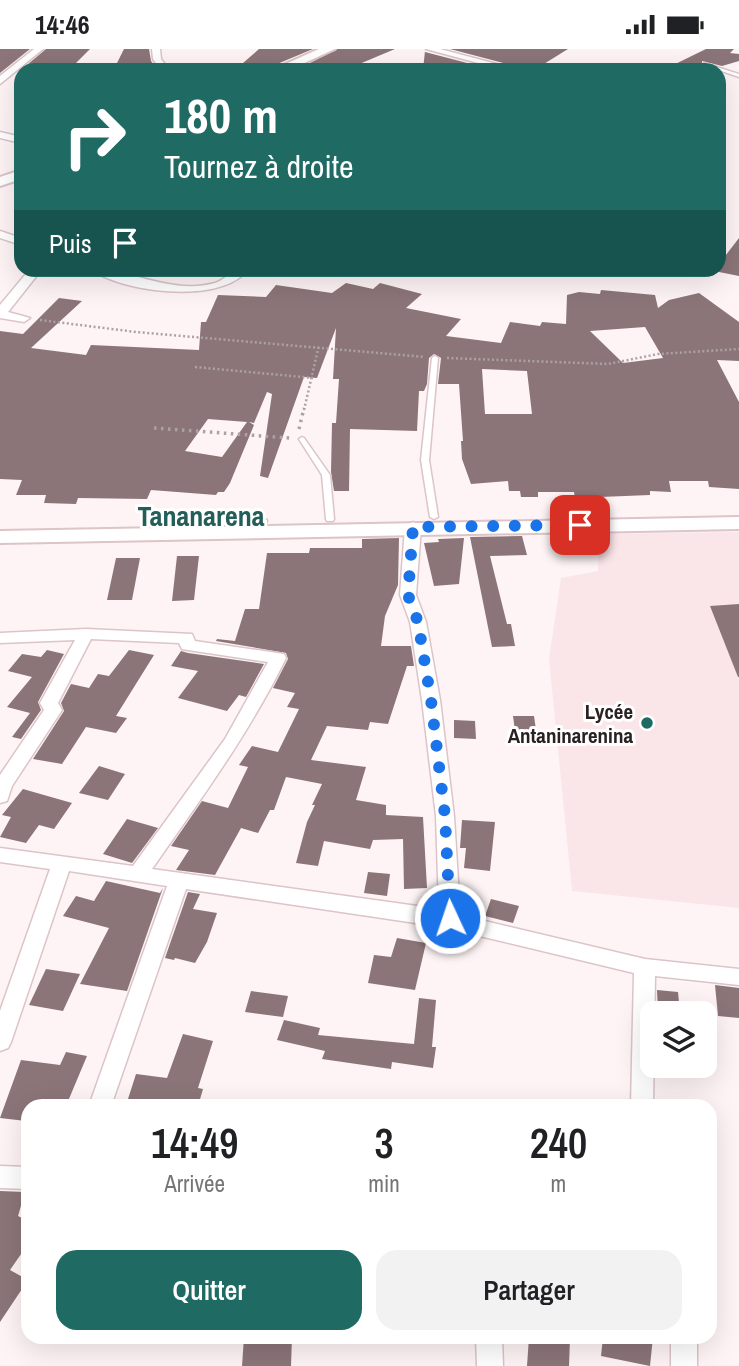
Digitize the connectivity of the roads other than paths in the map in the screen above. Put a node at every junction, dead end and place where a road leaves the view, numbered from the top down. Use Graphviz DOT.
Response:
graph roads {
  1 [pos="39,49"];
  2 [pos="329,49"];
  3 [pos="430,49"];
  4 [pos="22,63"];
  5 [pos="295,63"];
  6 [pos="487,63"];
  7 [pos="30,277"];
  8 [pos="115,277"];
  9 [pos="233,277"];
  10 [pos="0,313"];
  11 [pos="24,318"];
  12 [pos="435,358"];
  13 [pos="302,439"];
  14 [pos="739,511"];
  15 [pos="330,519"];
  16 [pos="629,519"];
  17 [pos="739,523"];
  18 [pos="426,524"];
  19 [pos="0,525"];
  20 [pos="262,527"];
  21 [pos="102,530"];
  22 [pos="0,537"];
  23 [pos="86,634"];
  24 [pos="0,638"];
  25 [pos="0,796"];
  26 [pos="0,855"];
  27 [pos="62,863"];
  28 [pos="139,872"];
  29 [pos="179,880"];
  30 [pos="450,918"];
  31 [pos="645,967"];
  32 [pos="739,977"];
  33 [pos="0,1042"];
  34 [pos="102,1099"];
  35 [pos="642,1099"];
  36 [pos="0,1177"];
  37 [pos="21,1178"];
  38 [pos="489,1344"];
  39 [pos="684,1344"];
  40 [pos="490,1366"];
  41 [pos="684,1366"];
  1 -- 4 [label="street"];
  2 -- 5 [label="street"];
  3 -- 6 [label="street"];
  7 -- 10 [label="street"];
  8 -- 9 [label="street"];
  10 -- 11 [label="street"];
  12 -- 18 [label="lane"];
  13 -- 15 [label="lane"];
  14 -- 16 [label="street"];
  15 -- 18 [label="street"];
  15 -- 20 [label="street"];
  16 -- 17 [label="street"];
  16 -- 18 [label="street"];
  18 -- 20 [label="street"];
  18 -- 30 [label="street"];
  19 -- 21 [label="street"];
  20 -- 21 [label="street"];
  21 -- 22 [label="street"];
  23 -- 24 [label="street"];
  23 -- 25 [label="street"];
  23 -- 28 [label="street"];
  26 -- 27 [label="street"];
  27 -- 28 [label="street"];
  27 -- 33 [label="street"];
  28 -- 29 [label="street"];
  29 -- 30 [label="street"];
  29 -- 34 [label="street"];
  30 -- 31 [label="street"];
  31 -- 32 [label="street"];
  31 -- 35 [label="street"];
  36 -- 37 [label="street"];
  38 -- 40 [label="street"];
  39 -- 41 [label="street"];
}
